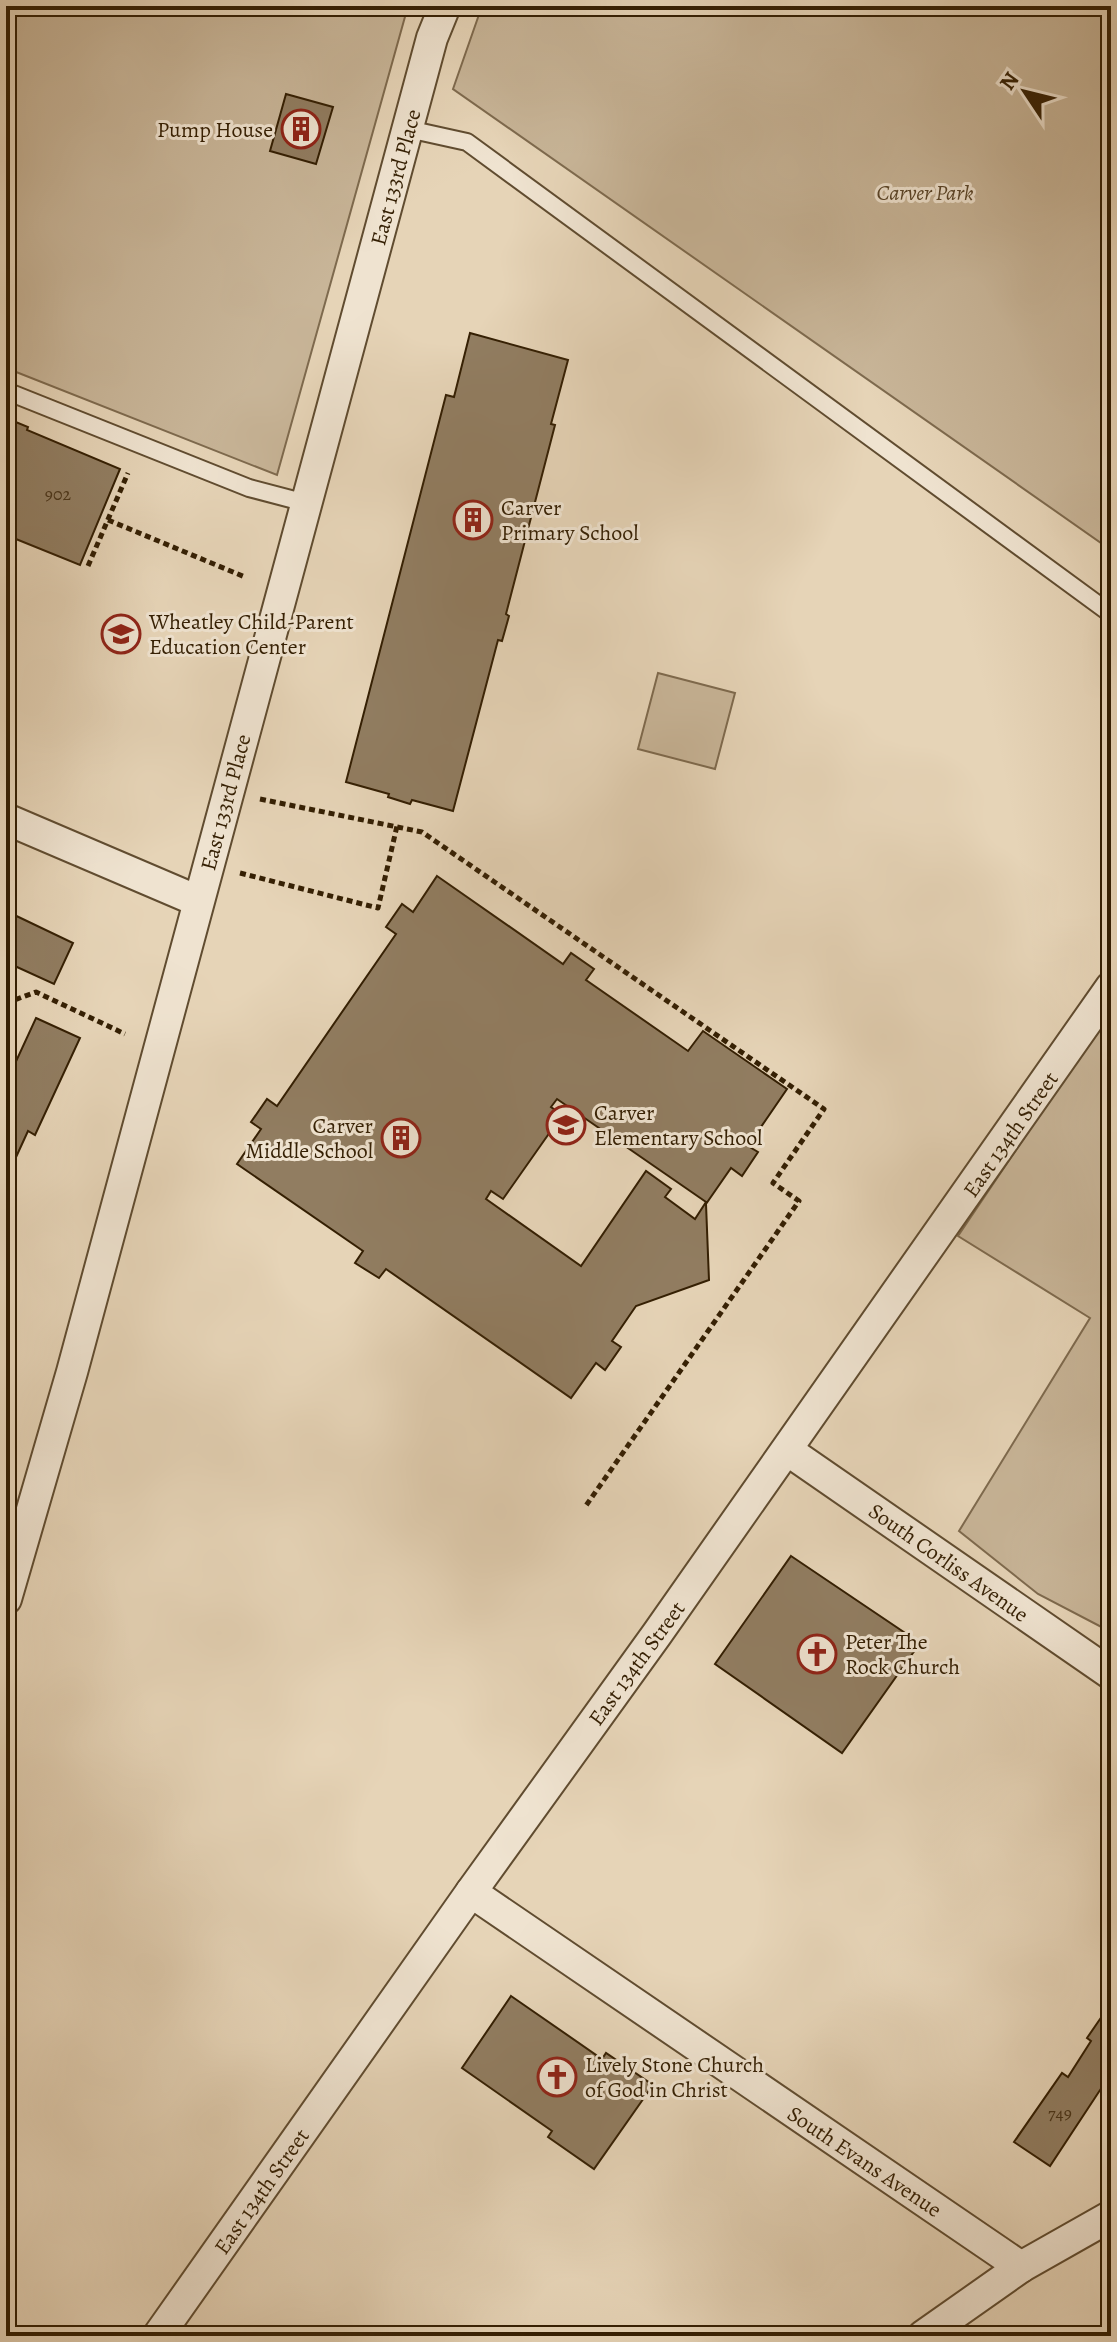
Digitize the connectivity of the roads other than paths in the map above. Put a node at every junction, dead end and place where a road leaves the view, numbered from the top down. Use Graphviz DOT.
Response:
graph roads {
  1 [pos="445,6"];
  2 [pos="408,129"];
  3 [pos="6,391"];
  4 [pos="306,503"];
  5 [pos="1111,614"];
  6 [pos="6,819"];
  7 [pos="198,901"];
  8 [pos="1111,987"];
  9 [pos="787,1450"];
  10 [pos="6,1599"];
  11 [pos="1111,1674"];
  12 [pos="471,1892"];
  13 [pos="1111,2216"];
  14 [pos="1021,2267"];
  15 [pos="158,2336"];
  16 [pos="923,2336"];
  1 -- 2 [label="street, East 133rd Place"];
  2 -- 4 [label="street, East 133rd Place"];
  2 -- 5 [label="lane"];
  3 -- 4 [label="lane"];
  4 -- 7 [label="street, East 133rd Place"];
  6 -- 7 [label="street"];
  7 -- 10 [label="street, East 133rd Place"];
  8 -- 9 [label="street, East 134th Street"];
  9 -- 11 [label="street, South Corliss Avenue"];
  9 -- 12 [label="street, East 134th Street"];
  12 -- 14 [label="street, South Evans Avenue"];
  12 -- 15 [label="street, East 134th Street"];
  13 -- 14 [label="street"];
  14 -- 16 [label="street"];
}
